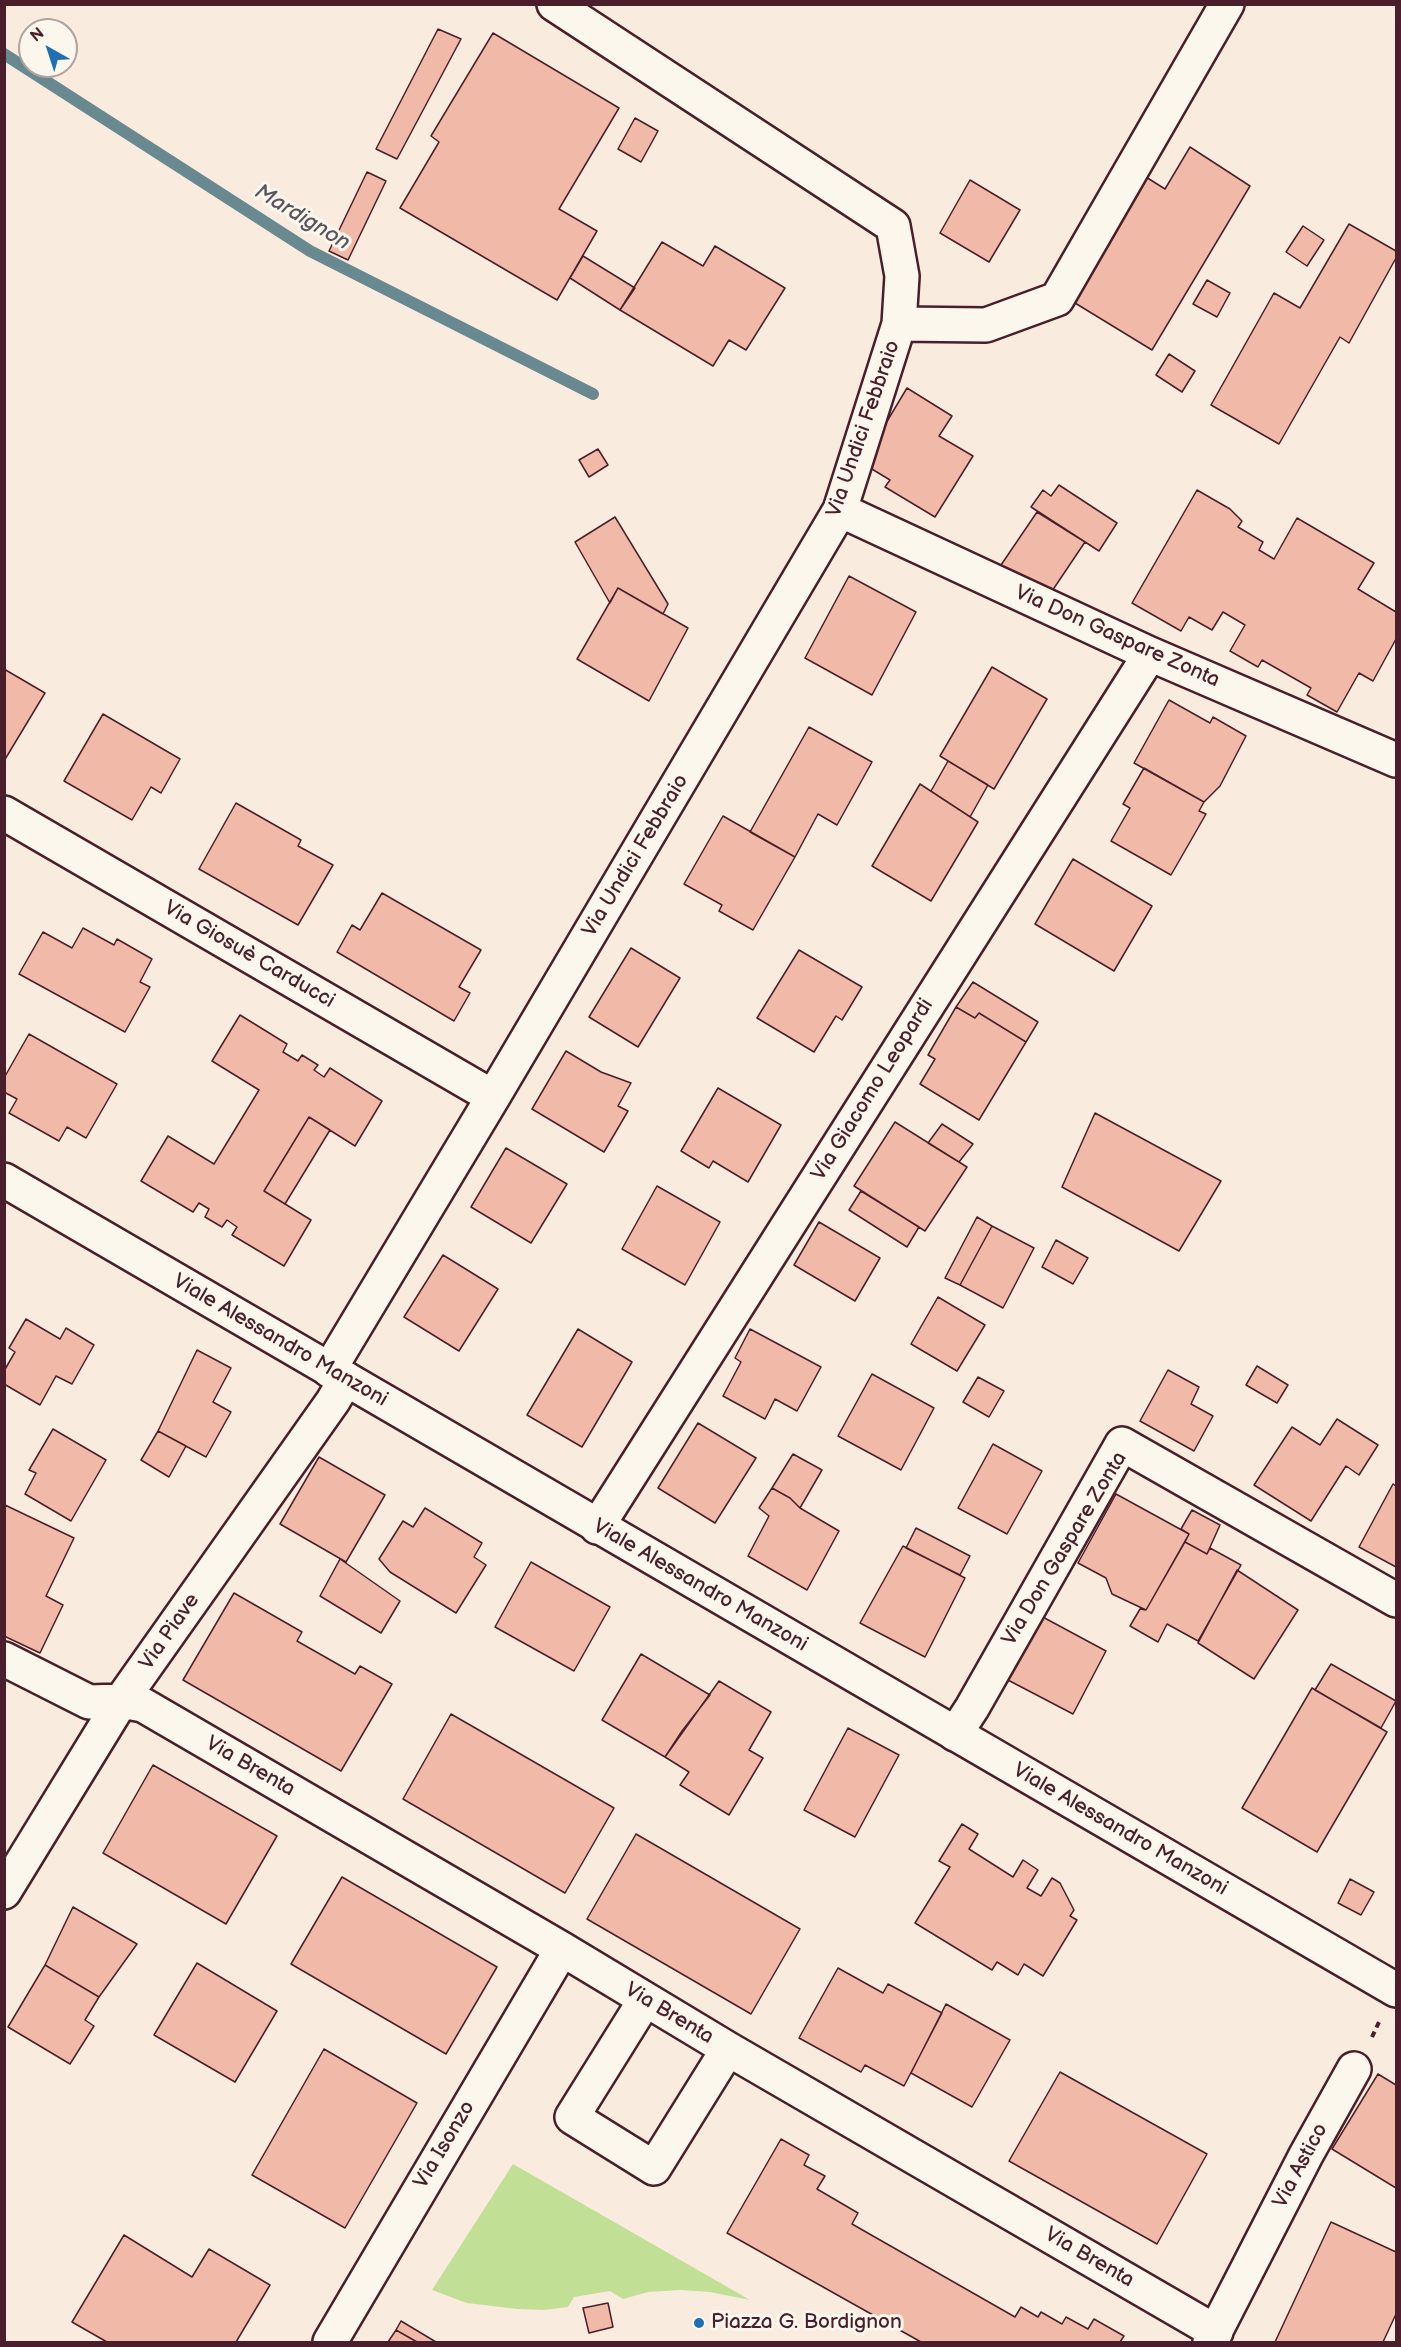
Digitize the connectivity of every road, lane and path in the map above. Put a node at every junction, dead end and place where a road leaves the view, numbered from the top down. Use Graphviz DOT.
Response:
graph roads {
  1 [pos="554,4"];
  2 [pos="1227,4"];
  3 [pos="899,324"];
  4 [pos="840,510"];
  5 [pos="1150,654"];
  6 [pos="1396,760"];
  7 [pos="4,813"];
  8 [pos="494,1097"];
  9 [pos="4,1180"];
  10 [pos="337,1374"];
  11 [pos="597,1527"];
  12 [pos="1396,1600"];
  13 [pos="4,1659"];
  14 [pos="121,1701"];
  15 [pos="955,1734"];
  16 [pos="4,1892"];
  17 [pos="562,1949"];
  18 [pos="645,2000"];
  19 [pos="1390,2002"];
  20 [pos="728,2049"];
  21 [pos="1354,2069"];
  22 [pos="1213,2337"];
  23 [pos="330,2343"];
  1 -- 3 [label="street, Via Undici Febbraio"];
  2 -- 3 [label="street, Via Undici Febbraio"];
  3 -- 4 [label="street, Via Undici Febbraio"];
  4 -- 5 [label="street, Via Don Gaspare Zonta"];
  4 -- 8 [label="street, Via Undici Febbraio"];
  5 -- 6 [label="street, Via Don Gaspare Zonta"];
  5 -- 11 [label="street, Via Giacomo Leopardi"];
  7 -- 8 [label="street, Via Giosuè Carducci"];
  8 -- 10 [label="street, Via Undici Febbraio"];
  9 -- 10 [label="street, Viale Alessandro Manzoni"];
  10 -- 11 [label="street, Viale Alessandro Manzoni"];
  10 -- 14 [label="street, Via Piave"];
  11 -- 15 [label="street, Viale Alessandro Manzoni"];
  12 -- 15 [label="street, Via Don Gaspare Zonta"];
  13 -- 14 [label="street, Via Brenta"];
  14 -- 16 [label="street, Via Piave"];
  14 -- 17 [label="street, Via Brenta"];
  15 -- 19 [label="street, Viale Alessandro Manzoni"];
  17 -- 18 [label="street, Via Brenta"];
  17 -- 23 [label="street, Via Isonzo"];
  18 -- 20 [label="street, Via Brenta"];
  18 -- 20 [label="street"];
  19 -- 21 [label="path"];
  20 -- 22 [label="street, Via Brenta"];
  21 -- 22 [label="street, Via Astico"];
}
